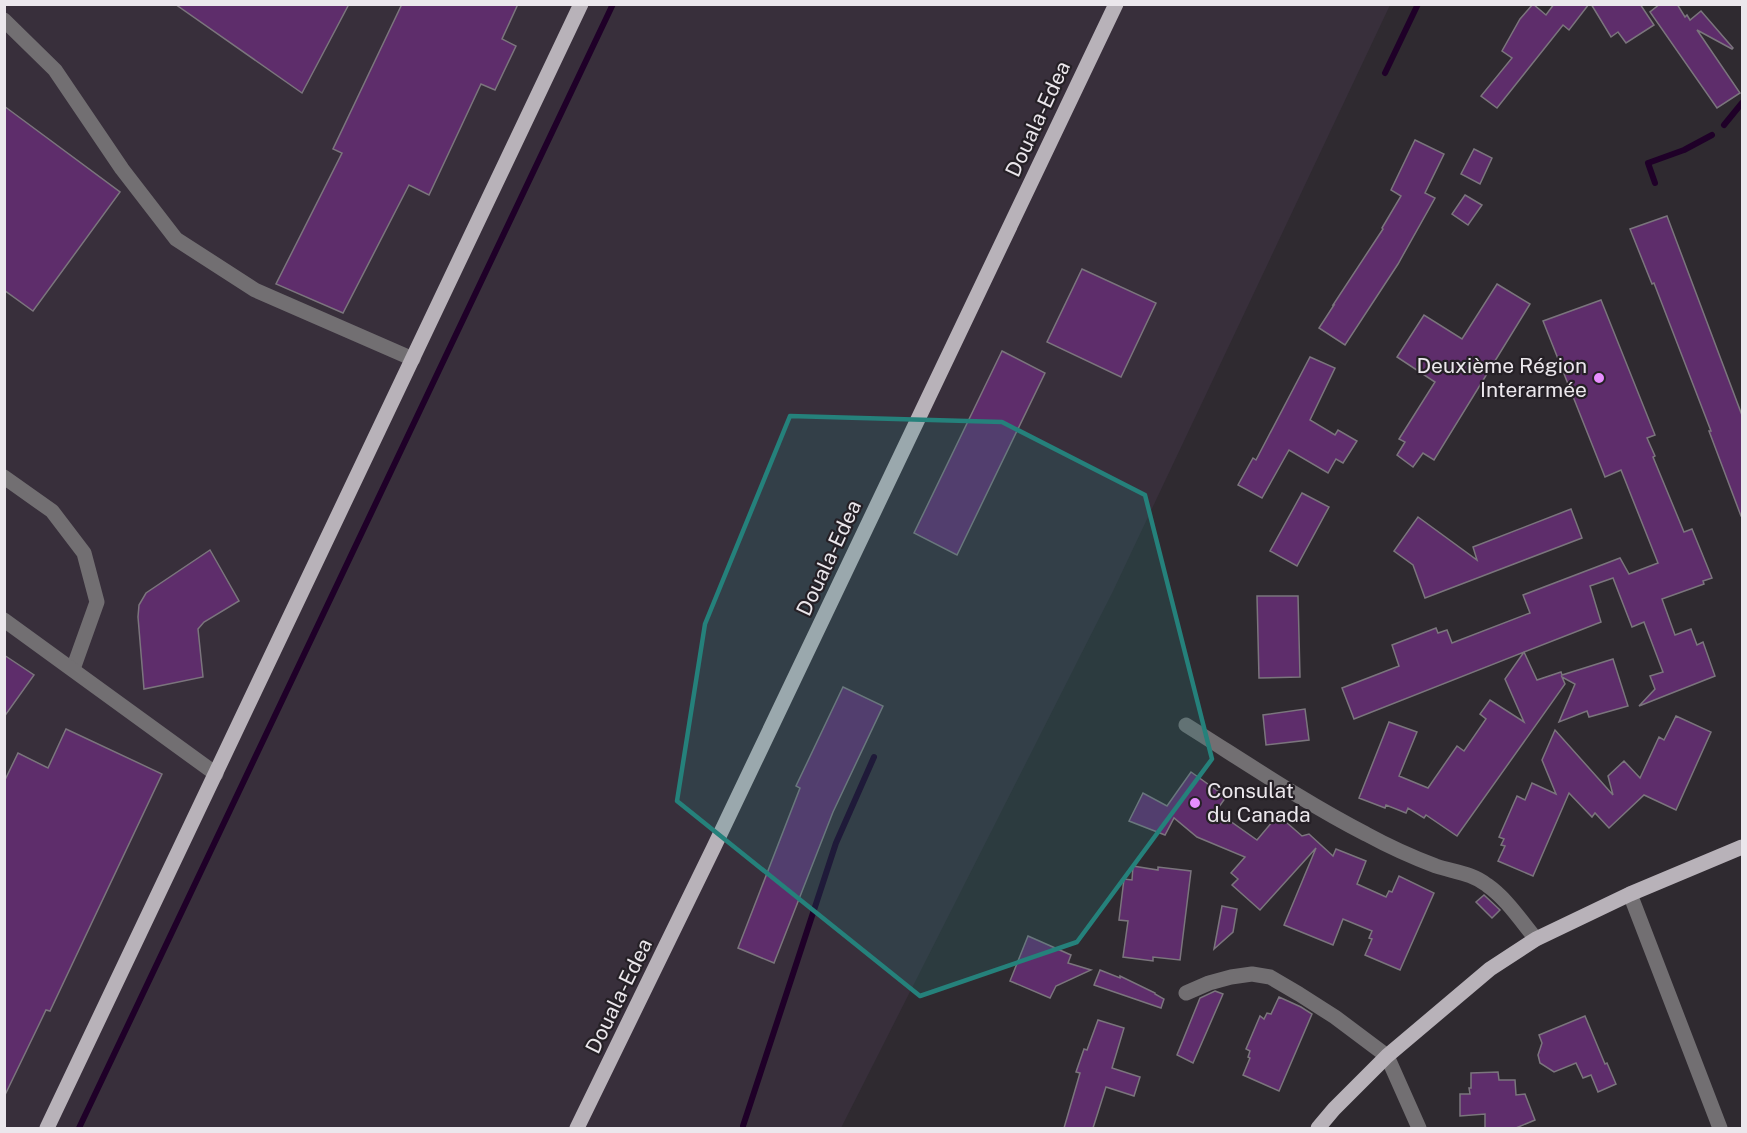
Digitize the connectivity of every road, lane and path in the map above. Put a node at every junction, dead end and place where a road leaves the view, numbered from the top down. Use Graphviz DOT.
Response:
graph roads {
  1 [pos="581,4"];
  2 [pos="1116,4"];
  3 [pos="4,20"];
  4 [pos="413,359"];
  5 [pos="4,477"];
  6 [pos="4,620"];
  7 [pos="73,669"];
  8 [pos="1186,725"];
  9 [pos="216,774"];
  10 [pos="1743,847"];
  11 [pos="1630,894"];
  12 [pos="1536,939"];
  13 [pos="1186,993"];
  14 [pos="1387,1056"];
  15 [pos="47,1128"];
  16 [pos="577,1128"];
  17 [pos="1318,1128"];
  18 [pos="1419,1128"];
  19 [pos="1720,1128"];
  1 -- 4 [label="main road"];
  2 -- 16 [label="main road, Douala-Edea"];
  3 -- 4 [label="street"];
  4 -- 9 [label="main road"];
  5 -- 7 [label="street"];
  6 -- 7 [label="street"];
  7 -- 9 [label="street"];
  8 -- 12 [label="street"];
  9 -- 15 [label="main road"];
  10 -- 11 [label="main road"];
  11 -- 12 [label="main road"];
  11 -- 19 [label="street"];
  12 -- 14 [label="main road"];
  13 -- 14 [label="street"];
  14 -- 17 [label="main road"];
  14 -- 18 [label="street"];
}
